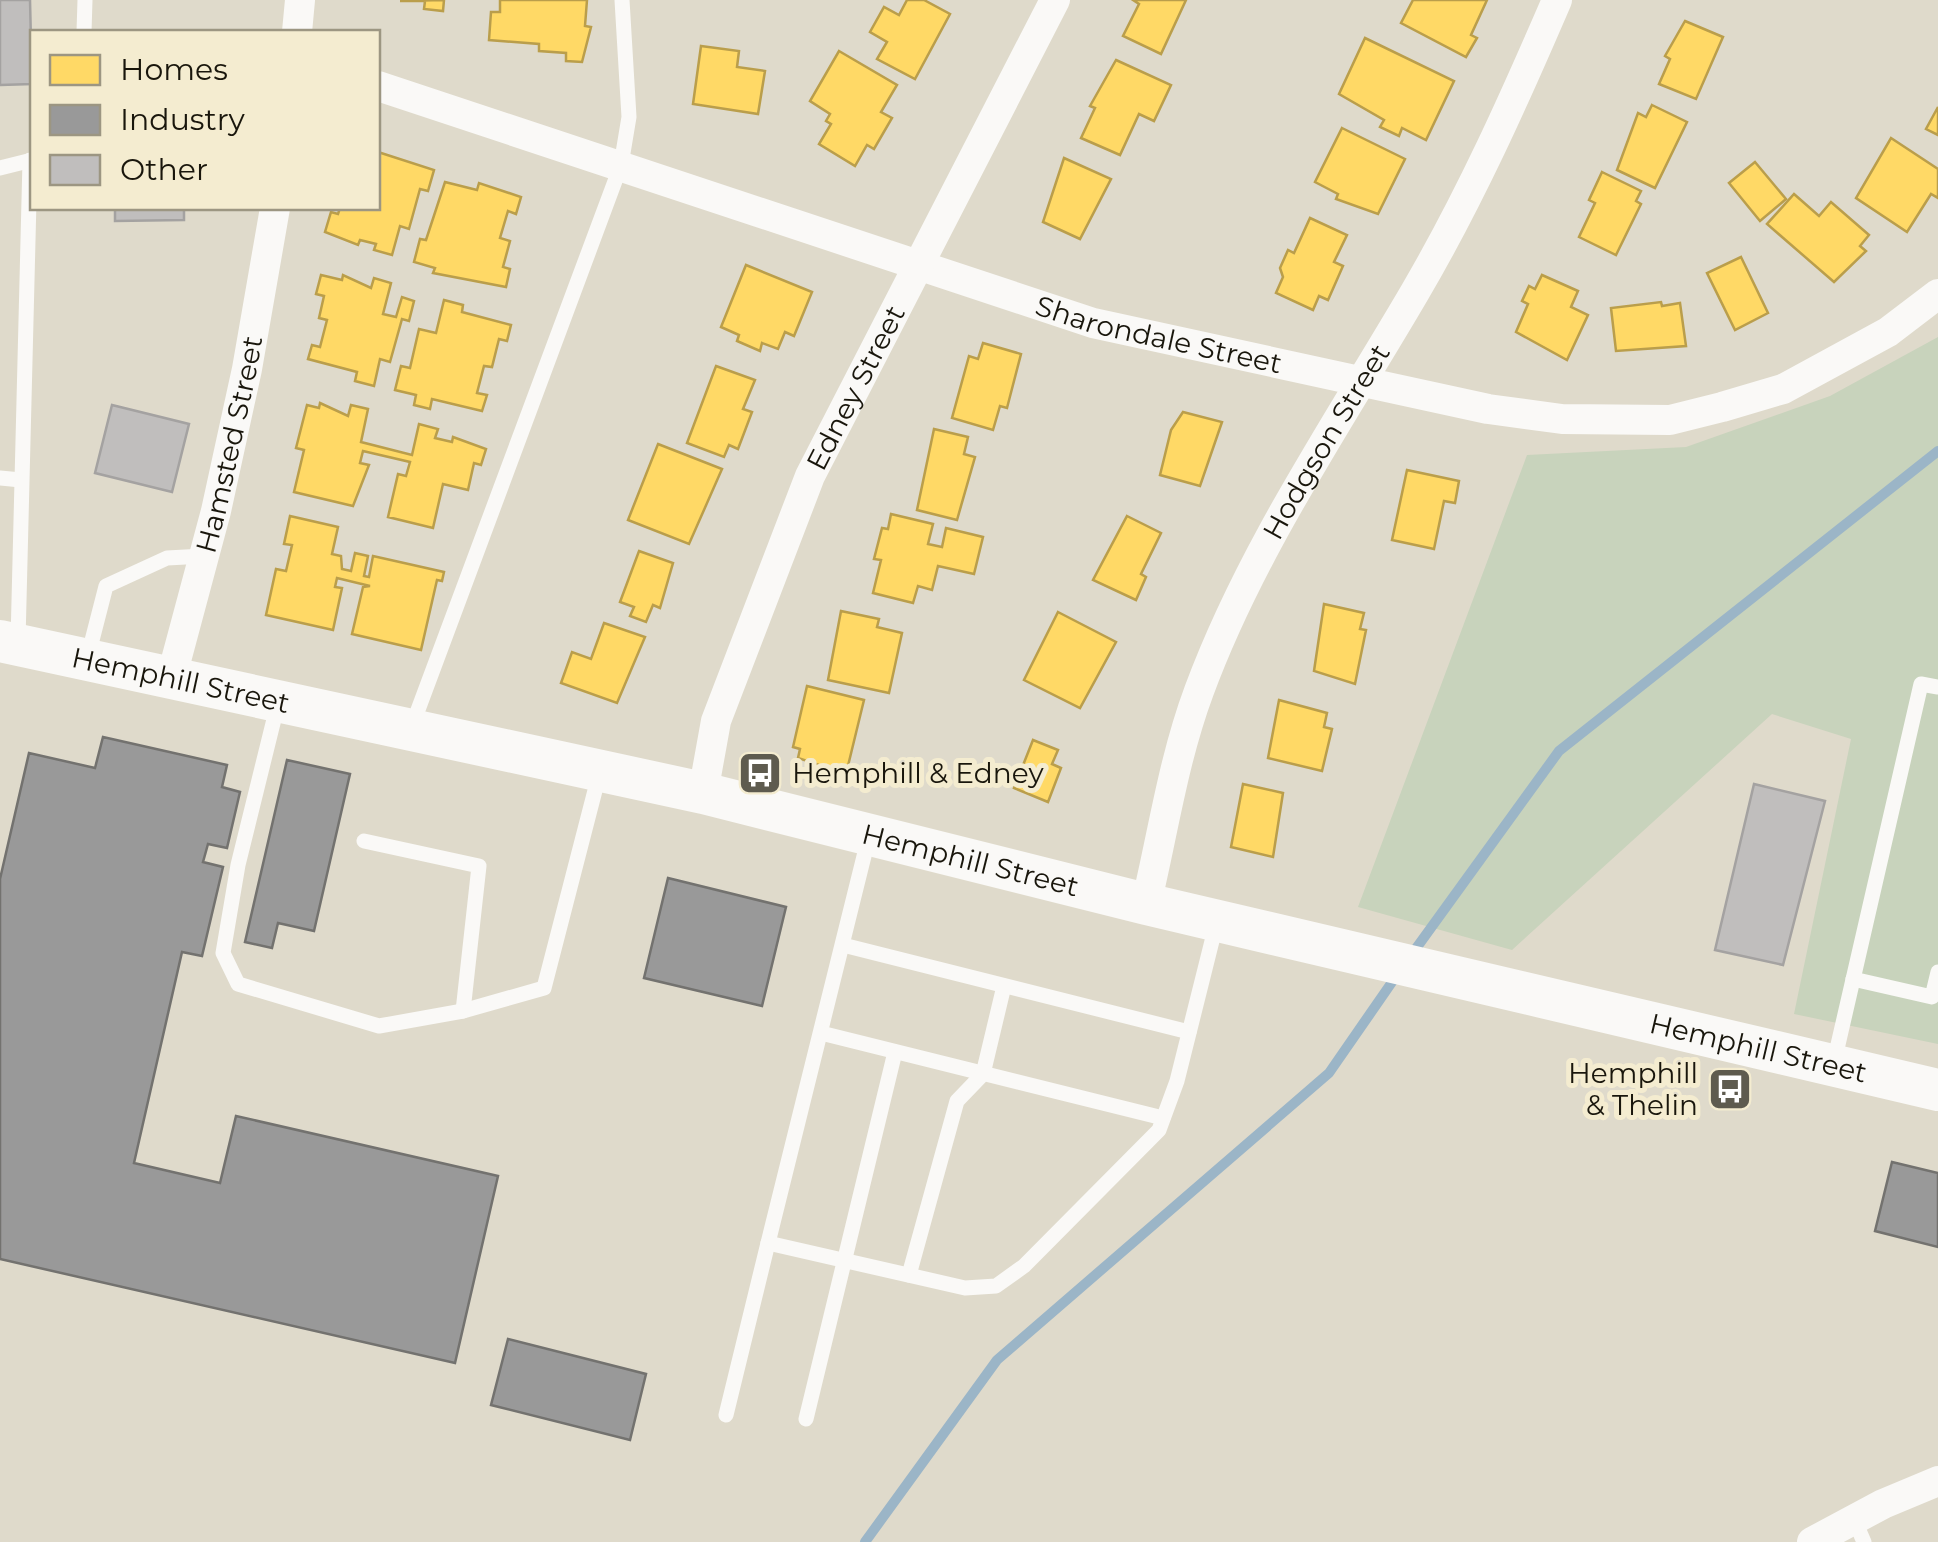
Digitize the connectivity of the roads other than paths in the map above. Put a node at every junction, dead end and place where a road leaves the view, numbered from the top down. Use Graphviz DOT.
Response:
graph roads {
  1 [pos="85,0"];
  2 [pos="300,0"];
  3 [pos="622,0"];
  4 [pos="1055,0"];
  5 [pos="1558,0"];
  6 [pos="84,30"];
  7 [pos="298,30"];
  8 [pos="380,87"];
  9 [pos="30,160"];
  10 [pos="620,165"];
  11 [pos="0,168"];
  12 [pos="30,192"];
  13 [pos="274,210"];
  14 [pos="921,262"];
  15 [pos="1938,294"];
  16 [pos="1356,384"];
  17 [pos="0,478"];
  18 [pos="21,480"];
  19 [pos="204,556"];
  20 [pos="9,643"];
  21 [pos="86,660"];
  22 [pos="171,679"];
  23 [pos="1938,687"];
  24 [pos="278,702"];
  25 [pos="411,730"];
  26 [pos="600,771"];
  27 [pos="703,793"];
  28 [pos="869,835"];
  29 [pos="364,841"];
  30 [pos="1146,904"];
  31 [pos="1217,921"];
  32 [pos="843,945"];
  33 [pos="1938,972"];
  34 [pos="1853,979"];
  35 [pos="1004,986"];
  36 [pos="462,1010"];
  37 [pos="1189,1032"];
  38 [pos="820,1033"];
  39 [pos="895,1052"];
  40 [pos="1833,1066"];
  41 [pos="983,1074"];
  42 [pos="1938,1090"];
  43 [pos="1163,1118"];
  44 [pos="768,1243"];
  45 [pos="846,1261"];
  46 [pos="910,1275"];
  47 [pos="726,1415"];
  48 [pos="806,1419"];
  49 [pos="1938,1481"];
  50 [pos="1859,1530"];
  51 [pos="1812,1542"];
  1 -- 6 [label="lane"];
  2 -- 7 [label="street"];
  3 -- 10 [label="lane"];
  4 -- 14 [label="street, Edney Street"];
  5 -- 16 [label="street, Hodgson Street"];
  8 -- 10 [label="street, Sharondale Street"];
  9 -- 11 [label="lane"];
  10 -- 14 [label="street, Sharondale Street"];
  10 -- 25 [label="lane"];
  12 -- 18 [label="lane"];
  13 -- 19 [label="street, Hamsted Street"];
  14 -- 16 [label="street, Sharondale Street"];
  14 -- 27 [label="street, Edney Street"];
  15 -- 16 [label="street, Sharondale Street"];
  16 -- 30 [label="street, Hodgson Street"];
  17 -- 18 [label="lane"];
  18 -- 20 [label="lane"];
  19 -- 21 [label="lane"];
  19 -- 22 [label="street, Hamsted Street"];
  20 -- 21 [label="main road, Hemphill Street"];
  21 -- 22 [label="main road, Hemphill Street"];
  22 -- 24 [label="main road, Hemphill Street"];
  23 -- 34 [label="lane"];
  24 -- 25 [label="main road, Hemphill Street"];
  24 -- 36 [label="lane"];
  25 -- 26 [label="main road, Hemphill Street"];
  26 -- 27 [label="main road, Hemphill Street"];
  26 -- 36 [label="lane"];
  27 -- 28 [label="main road, Hemphill Street"];
  28 -- 30 [label="main road, Hemphill Street"];
  28 -- 32 [label="lane"];
  29 -- 36 [label="lane"];
  30 -- 31 [label="main road, Hemphill Street"];
  31 -- 37 [label="lane"];
  31 -- 40 [label="main road, Hemphill Street"];
  32 -- 35 [label="lane"];
  32 -- 38 [label="lane"];
  33 -- 34 [label="lane"];
  34 -- 40 [label="lane"];
  35 -- 37 [label="lane"];
  35 -- 41 [label="lane"];
  37 -- 43 [label="lane"];
  38 -- 39 [label="lane"];
  38 -- 44 [label="lane"];
  39 -- 41 [label="lane"];
  39 -- 45 [label="lane"];
  40 -- 42 [label="main road, Hemphill Street"];
  41 -- 43 [label="lane"];
  41 -- 46 [label="lane"];
  43 -- 46 [label="lane"];
  44 -- 45 [label="lane"];
  44 -- 47 [label="lane"];
  45 -- 46 [label="lane"];
  45 -- 48 [label="lane"];
  49 -- 50 [label="street"];
  50 -- 51 [label="street"];
}
